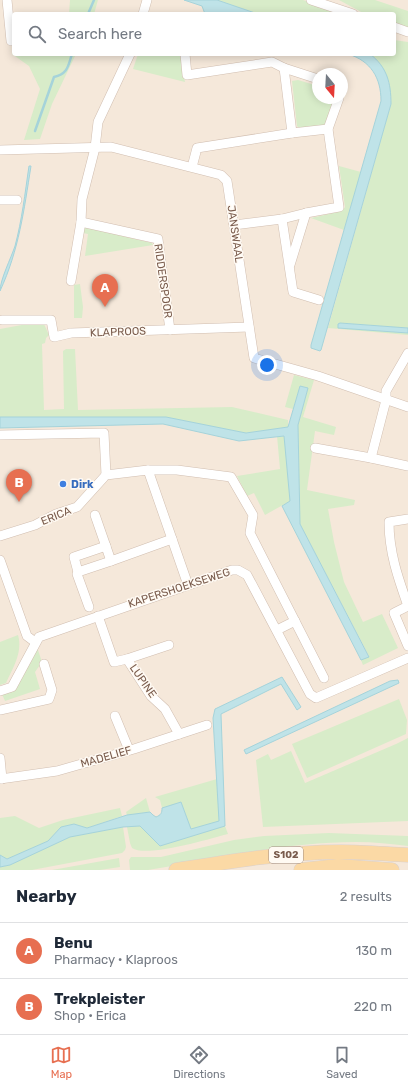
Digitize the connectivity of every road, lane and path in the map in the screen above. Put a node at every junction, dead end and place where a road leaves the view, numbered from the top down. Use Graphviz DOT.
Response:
graph roads {
  1 [pos="7,0"];
  2 [pos="147,0"];
  3 [pos="311,0"];
  4 [pos="144,12"];
  5 [pos="347,12"];
  6 [pos="396,28"];
  7 [pos="408,32"];
  8 [pos="11,41"];
  9 [pos="129,56"];
  10 [pos="185,56"];
  11 [pos="284,68"];
  12 [pos="312,78"];
  13 [pos="337,104"];
  14 [pos="328,129"];
  15 [pos="292,133"];
  16 [pos="95,148"];
  17 [pos="0,150"];
  18 [pos="192,167"];
  19 [pos="0,200"];
  20 [pos="17,200"];
  21 [pos="306,213"];
  22 [pos="282,219"];
  23 [pos="81,222"];
  24 [pos="234,225"];
  25 [pos="289,267"];
  26 [pos="71,281"];
  27 [pos="319,300"];
  28 [pos="2,320"];
  29 [pos="249,326"];
  30 [pos="170,330"];
  31 [pos="408,353"];
  32 [pos="386,400"];
  33 [pos="408,407"];
  34 [pos="0,435"];
  35 [pos="315,448"];
  36 [pos="371,458"];
  37 [pos="408,466"];
  38 [pos="148,470"];
  39 [pos="106,475"];
  40 [pos="95,515"];
  41 [pos="408,519"];
  42 [pos="0,536"];
  43 [pos="172,539"];
  44 [pos="106,546"];
  45 [pos="0,560"];
  46 [pos="111,560"];
  47 [pos="78,572"];
  48 [pos="188,585"];
  49 [pos="408,606"];
  50 [pos="89,607"];
  51 [pos="98,616"];
  52 [pos="295,621"];
  53 [pos="277,630"];
  54 [pos="35,642"];
  55 [pos="169,645"];
  56 [pos="408,646"];
  57 [pos="408,658"];
  58 [pos="127,659"];
  59 [pos="44,664"];
  60 [pos="324,678"];
  61 [pos="0,691"];
  62 [pos="0,710"];
  63 [pos="115,716"];
  64 [pos="207,725"];
  65 [pos="179,734"];
  66 [pos="129,750"];
  67 [pos="0,758"];
  68 [pos="1,779"];
  69 [pos="408,855"];
  70 [pos="176,870"];
  71 [pos="301,870"];
  72 [pos="392,870"];
  1 -- 8 [label="street"];
  2 -- 4 [label="street"];
  3 -- 5 [label="street"];
  6 -- 7 [label="street"];
  9 -- 16 [label="street"];
  10 -- 11 [label="street"];
  11 -- 12 [label="street"];
  11 -- 15 [label="street"];
  13 -- 14 [label="street"];
  14 -- 15 [label="street"];
  14 -- 21 [label="street"];
  15 -- 18 [label="street"];
  16 -- 17 [label="street, JANSWAAL"];
  16 -- 18 [label="street, JANSWAAL"];
  16 -- 23 [label="street"];
  18 -- 24 [label="street, JANSWAAL"];
  19 -- 20 [label="street"];
  21 -- 22 [label="street"];
  21 -- 25 [label="street"];
  22 -- 24 [label="street"];
  22 -- 25 [label="street"];
  23 -- 26 [label="street"];
  23 -- 30 [label="street, RIDDERSPOOR"];
  24 -- 29 [label="street, JANSWAAL"];
  25 -- 27 [label="street"];
  28 -- 30 [label="street, KLAPROOS"];
  29 -- 30 [label="street, KLAPROOS"];
  29 -- 32 [label="street, JANSWAAL"];
  31 -- 32 [label="street"];
  32 -- 33 [label="street, JANSWAAL"];
  32 -- 36 [label="street"];
  34 -- 39 [label="street"];
  35 -- 36 [label="street"];
  36 -- 37 [label="street"];
  38 -- 39 [label="street"];
  38 -- 43 [label="street"];
  38 -- 52 [label="street"];
  39 -- 42 [label="street, ERICA"];
  40 -- 44 [label="street"];
  41 -- 49 [label="street"];
  43 -- 46 [label="street"];
  43 -- 48 [label="street"];
  44 -- 46 [label="street"];
  44 -- 47 [label="street"];
  45 -- 54 [label="street"];
  46 -- 47 [label="street"];
  47 -- 50 [label="street"];
  48 -- 51 [label="street, KAPERSHOEKSEWEG"];
  48 -- 53 [label="street, KAPERSHOEKSEWEG"];
  49 -- 56 [label="street"];
  51 -- 54 [label="street, KAPERSHOEKSEWEG"];
  51 -- 58 [label="street, LUPINE"];
  52 -- 53 [label="street"];
  52 -- 60 [label="street"];
  53 -- 57 [label="street, KAPERSHOEKSEWEG"];
  54 -- 61 [label="street"];
  55 -- 58 [label="street"];
  58 -- 65 [label="street, LUPINE"];
  59 -- 62 [label="street"];
  63 -- 66 [label="street"];
  64 -- 65 [label="street, MADELIEF"];
  65 -- 66 [label="street, MADELIEF"];
  66 -- 68 [label="street, MADELIEF"];
  67 -- 68 [label="street, MADELIEF"];
  69 -- 70 [label="main road, S102"];
  71 -- 72 [label="main road, S102"];
}
